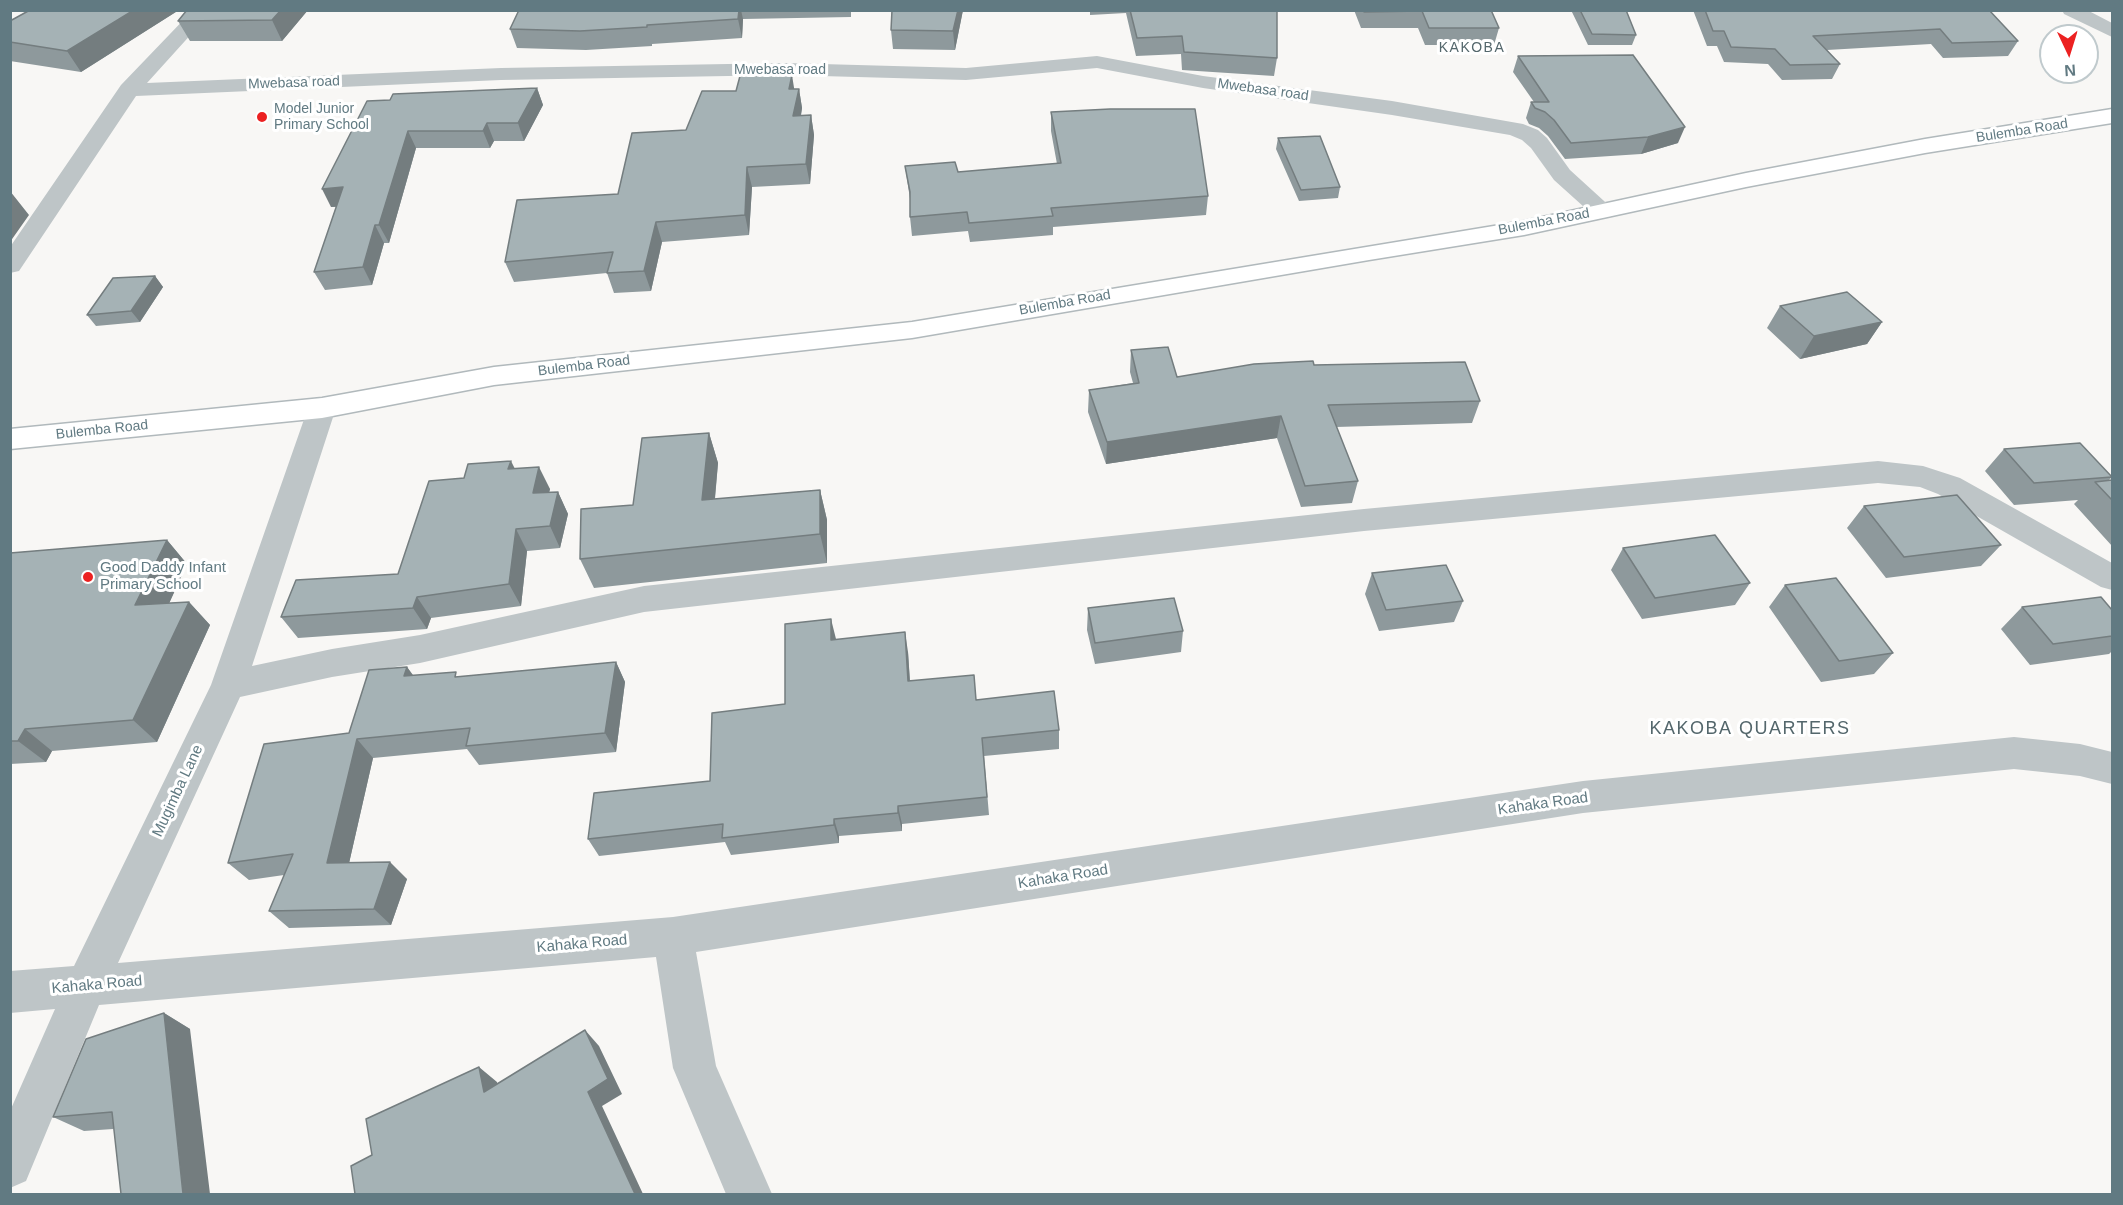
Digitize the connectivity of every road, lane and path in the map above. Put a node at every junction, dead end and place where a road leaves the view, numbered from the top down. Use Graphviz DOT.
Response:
graph roads {
  1 [pos="204,10"];
  2 [pos="2071,10"];
  3 [pos="2112,31"];
  4 [pos="129,90"];
  5 [pos="2112,116"];
  6 [pos="1603,211"];
  7 [pos="10,266"];
  8 [pos="322,408"];
  9 [pos="10,439"];
  10 [pos="2112,578"];
  11 [pos="228,685"];
  12 [pos="2112,768"];
  13 [pos="673,936"];
  14 [pos="86,986"];
  15 [pos="10,992"];
  16 [pos="10,1165"];
  17 [pos="749,1194"];
  1 -- 4 [label="street"];
  2 -- 3 [label="street"];
  4 -- 6 [label="street, Mwebasa road"];
  4 -- 7 [label="street"];
  5 -- 6 [label="main road, Bulemba Road"];
  6 -- 8 [label="main road, Bulemba Road"];
  8 -- 9 [label="main road, Bulemba Road"];
  8 -- 11 [label="street, Mugimba Lane"];
  10 -- 11 [label="street"];
  11 -- 14 [label="street, Mugimba Lane"];
  12 -- 13 [label="street, Kahaka Road"];
  13 -- 14 [label="street, Kahaka Road"];
  13 -- 17 [label="street"];
  14 -- 15 [label="street, Kahaka Road"];
  14 -- 16 [label="street, Mugimba Lane"];
}
